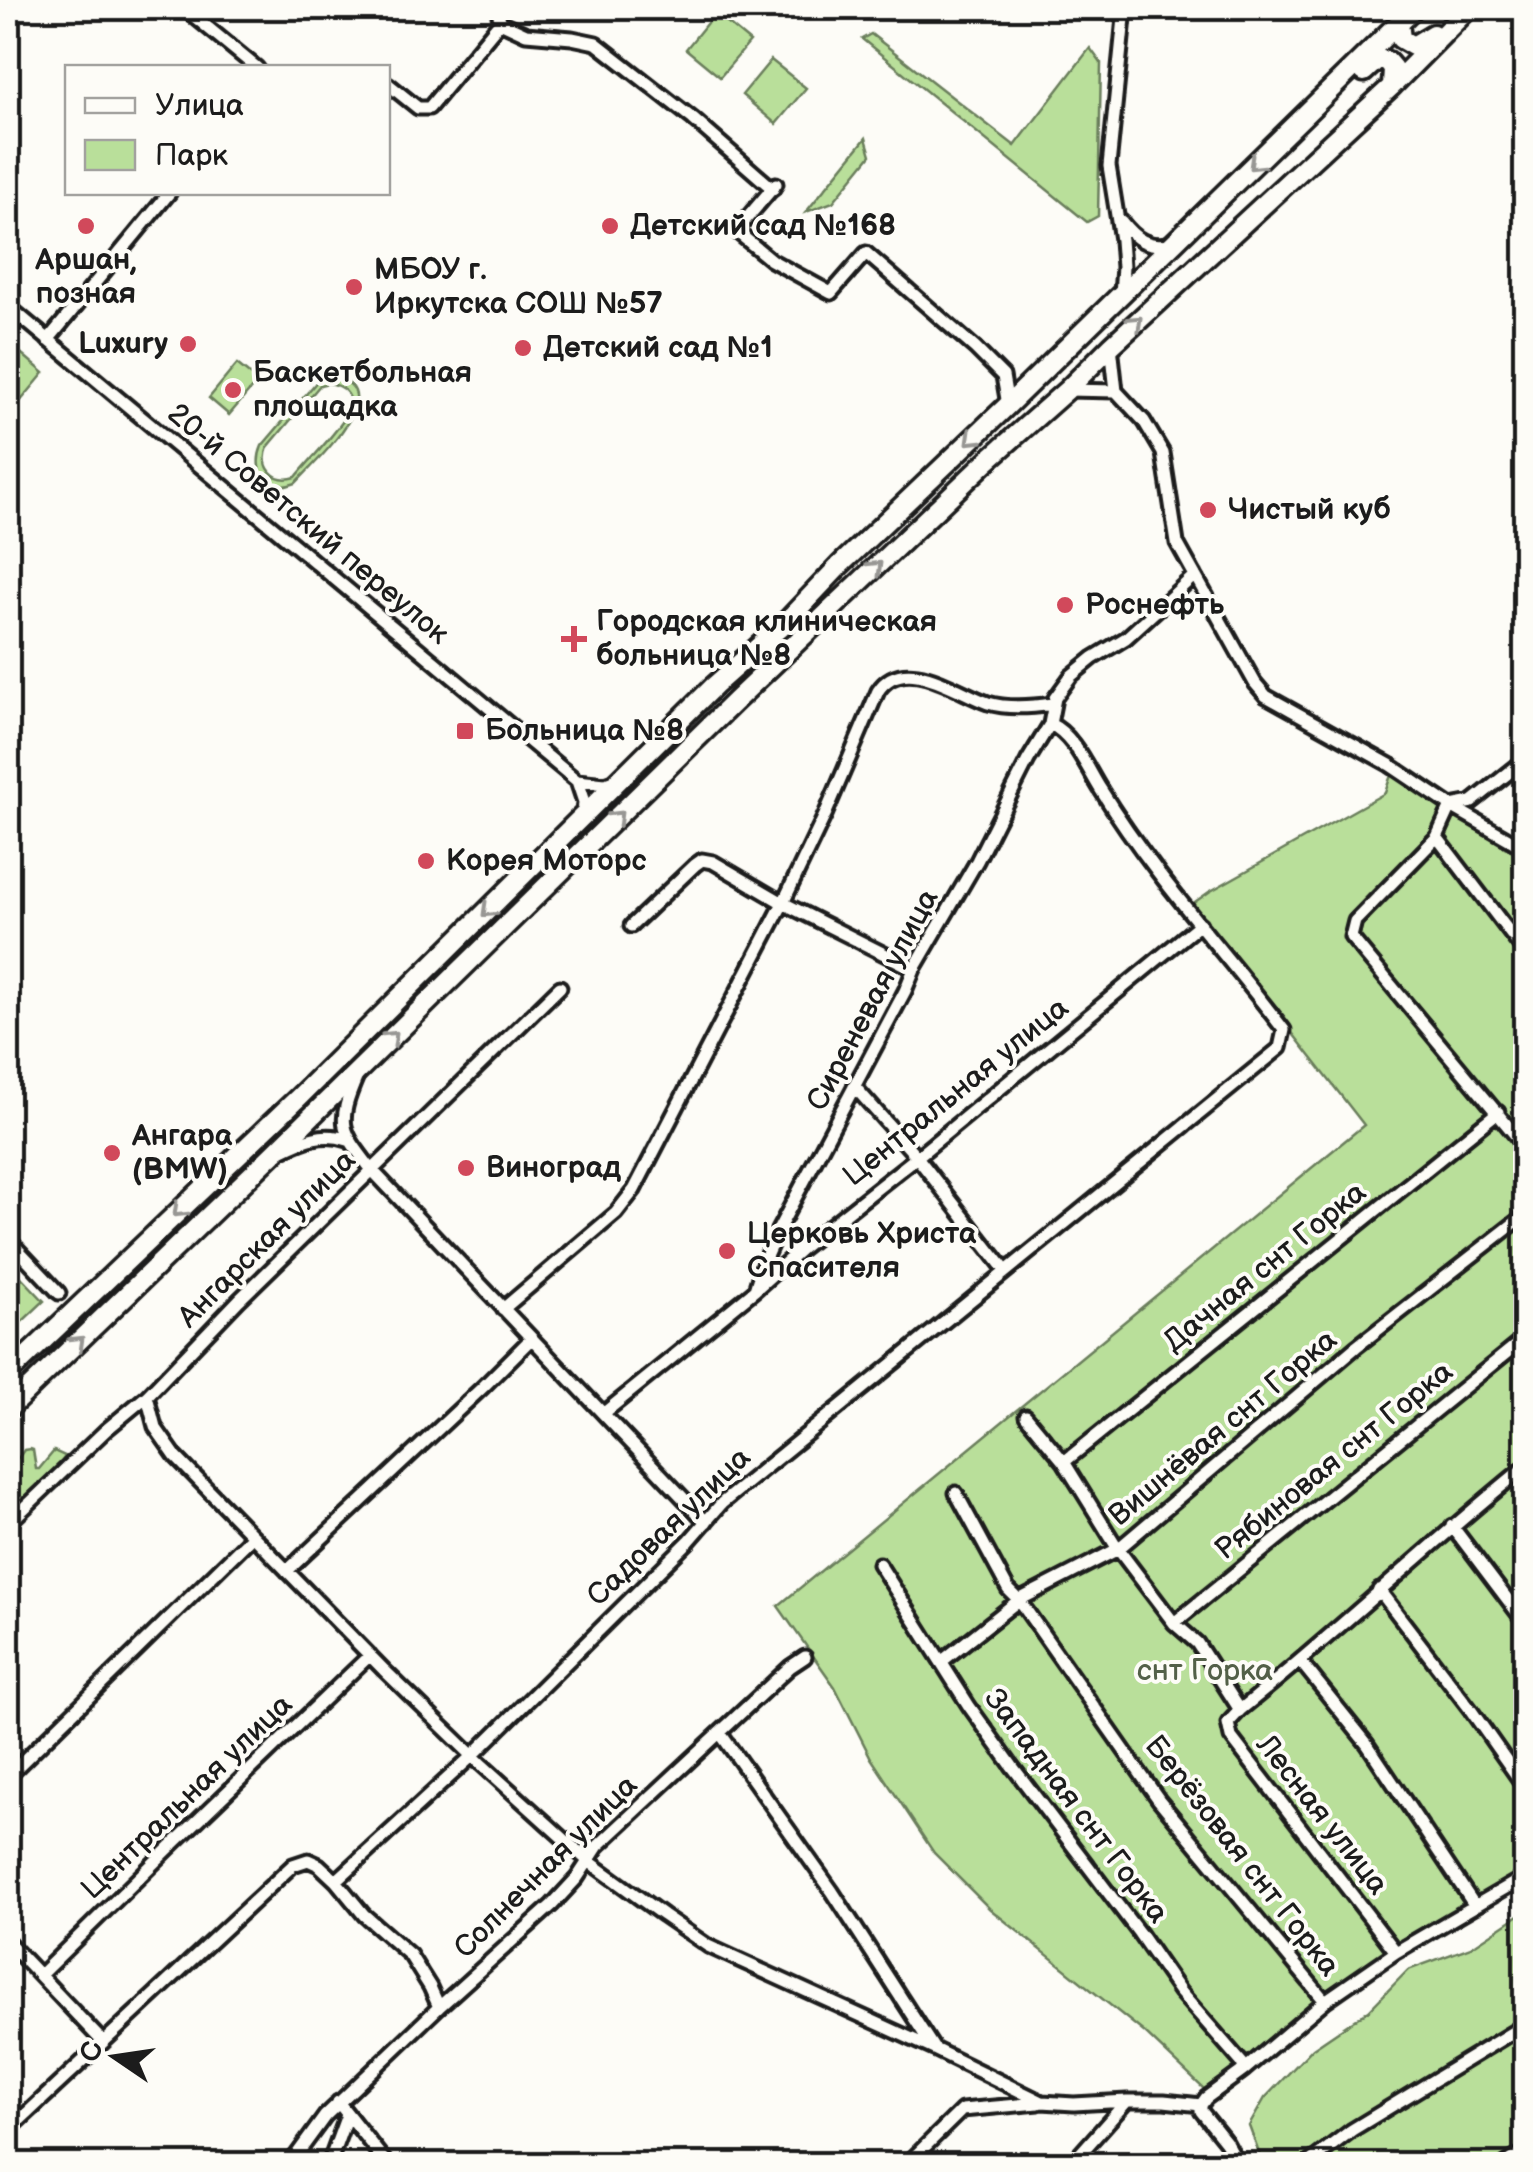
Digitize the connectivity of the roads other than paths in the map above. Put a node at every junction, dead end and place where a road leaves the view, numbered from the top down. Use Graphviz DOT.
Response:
graph roads {
  1 [pos="184,8"];
  2 [pos="498,8"];
  3 [pos="1125,8"];
  4 [pos="1414,8"];
  5 [pos="1458,8"];
  6 [pos="1469,8"];
  7 [pos="500,22"];
  8 [pos="1399,22"];
  9 [pos="253,65"];
  10 [pos="390,86"];
  11 [pos="1392,86"];
  12 [pos="1302,118"];
  13 [pos="168,195"];
  14 [pos="1118,217"];
  15 [pos="1175,242"];
  16 [pos="1121,294"];
  17 [pos="8,306"];
  18 [pos="48,340"];
  19 [pos="1111,346"];
  20 [pos="1003,376"];
  21 [pos="1038,376"];
  22 [pos="1067,390"];
  23 [pos="1116,392"];
  24 [pos="1008,405"];
  25 [pos="1195,574"];
  26 [pos="1052,704"];
  27 [pos="1050,724"];
  28 [pos="1526,759"];
  29 [pos="620,780"];
  30 [pos="578,781"];
  31 [pos="1451,806"];
  32 [pos="582,818"];
  33 [pos="1438,838"];
  34 [pos="1526,850"];
  35 [pos="783,902"];
  36 [pos="1200,924"];
  37 [pos="631,926"];
  38 [pos="1526,954"];
  39 [pos="914,970"];
  40 [pos="560,986"];
  41 [pos="360,1069"];
  42 [pos="854,1086"];
  43 [pos="1498,1112"];
  44 [pos="348,1140"];
  45 [pos="1526,1148"];
  46 [pos="273,1154"];
  47 [pos="917,1157"];
  48 [pos="372,1170"];
  49 [pos="1526,1214"];
  50 [pos="8,1239"];
  51 [pos="1005,1270"];
  52 [pos="756,1290"];
  53 [pos="93,1292"];
  54 [pos="59,1293"];
  55 [pos="503,1309"];
  56 [pos="54,1330"];
  57 [pos="1526,1337"];
  58 [pos="531,1339"];
  59 [pos="8,1374"];
  60 [pos="147,1396"];
  61 [pos="8,1410"];
  62 [pos="604,1413"];
  63 [pos="1026,1416"];
  64 [pos="1064,1462"];
  65 [pos="1525,1468"];
  66 [pos="956,1493"];
  67 [pos="706,1522"];
  68 [pos="8,1524"];
  69 [pos="1452,1526"];
  70 [pos="254,1536"];
  71 [pos="1118,1550"];
  72 [pos="878,1564"];
  73 [pos="287,1571"];
  74 [pos="1378,1590"];
  75 [pos="1019,1600"];
  76 [pos="1174,1623"];
  77 [pos="1526,1624"];
  78 [pos="370,1656"];
  79 [pos="805,1656"];
  80 [pos="941,1662"];
  81 [pos="1301,1662"];
  82 [pos="1240,1710"];
  83 [pos="720,1733"];
  84 [pos="472,1756"];
  85 [pos="8,1776"];
  86 [pos="1526,1789"];
  87 [pos="588,1860"];
  88 [pos="1526,1876"];
  89 [pos="336,1881"];
  90 [pos="1475,1906"];
  91 [pos="8,1942"];
  92 [pos="1396,1952"];
  93 [pos="40,1975"];
  94 [pos="1325,2001"];
  95 [pos="439,2007"];
  96 [pos="1526,2024"];
  97 [pos="102,2041"];
  98 [pos="934,2049"];
  99 [pos="1244,2070"];
  100 [pos="1127,2101"];
  101 [pos="338,2102"];
  102 [pos="1042,2102"];
  103 [pos="1200,2105"];
  104 [pos="347,2115"];
  105 [pos="8,2131"];
  106 [pos="1526,2151"];
  107 [pos="290,2164"];
  108 [pos="329,2164"];
  109 [pos="387,2164"];
  110 [pos="906,2164"];
  111 [pos="1072,2164"];
  112 [pos="1238,2164"];
  113 [pos="1307,2164"];
  114 [pos="1504,2164"];
  1 -- 9 [label="street"];
  2 -- 7 [label="street"];
  3 -- 14 [label="street"];
  4 -- 8 [label="main road"];
  5 -- 8 [label="main road"];
  6 -- 11 [label="main road"];
  7 -- 10 [label="street"];
  7 -- 20 [label="street"];
  8 -- 12 [label="main road"];
  11 -- 12 [label="main road"];
  19 -- 11 [label="main road, one-way"];
  12 -- 15 [label="main road, one-way"];
  13 -- 18 [label="street"];
  14 -- 15 [label="street"];
  14 -- 16 [label="street"];
  15 -- 16 [label="main road"];
  16 -- 21 [label="main road"];
  17 -- 18 [label="street, 20-й Советский переулок"];
  18 -- 30 [label="street, 20-й Советский переулок"];
  19 -- 22 [label="main road"];
  19 -- 23 [label="street"];
  20 -- 21 [label="street"];
  20 -- 24 [label="street"];
  21 -- 24 [label="main road"];
  22 -- 23 [label="street"];
  41 -- 22 [label="main road, one-way"];
  23 -- 25 [label="street"];
  24 -- 29 [label="main road, one-way"];
  25 -- 26 [label="street"];
  25 -- 31 [label="street"];
  26 -- 27 [label="street"];
  26 -- 35 [label="street"];
  27 -- 36 [label="street, Садовая улица"];
  27 -- 39 [label="street, Сиреневая улица"];
  28 -- 31 [label="street"];
  29 -- 30 [label="street"];
  29 -- 32 [label="main road"];
  30 -- 32 [label="street"];
  31 -- 33 [label="street"];
  31 -- 34 [label="street"];
  32 -- 53 [label="main road, one-way"];
  33 -- 38 [label="street"];
  33 -- 43 [label="street"];
  35 -- 37 [label="street"];
  35 -- 39 [label="street"];
  35 -- 55 [label="street"];
  36 -- 47 [label="street, Центральная улица"];
  36 -- 51 [label="street, Садовая улица"];
  39 -- 42 [label="street, Сиреневая улица"];
  40 -- 48 [label="street, Ангарская улица"];
  41 -- 44 [label="street"];
  41 -- 46 [label="main road"];
  42 -- 47 [label="street"];
  42 -- 52 [label="street, Сиреневая улица"];
  43 -- 45 [label="street"];
  43 -- 64 [label="street, Дачная снт Горка"];
  44 -- 46 [label="street"];
  44 -- 48 [label="street"];
  61 -- 46 [label="main road, one-way"];
  47 -- 51 [label="street"];
  47 -- 52 [label="street, Центральная улица"];
  48 -- 55 [label="street"];
  48 -- 60 [label="street, Ангарская улица"];
  49 -- 71 [label="street, Вишнёвая снт Горка"];
  50 -- 54 [label="street"];
  51 -- 67 [label="street, Садовая улица"];
  52 -- 62 [label="street, Центральная улица"];
  53 -- 54 [label="street"];
  53 -- 56 [label="main road"];
  54 -- 56 [label="street"];
  55 -- 58 [label="street"];
  56 -- 59 [label="main road"];
  57 -- 76 [label="street, Рябиновая снт Горка"];
  58 -- 62 [label="street"];
  58 -- 73 [label="street"];
  60 -- 68 [label="street, Ангарская улица"];
  60 -- 70 [label="street"];
  62 -- 67 [label="street"];
  63 -- 64 [label="street, Лесная улица"];
  64 -- 71 [label="street, Лесная улица"];
  65 -- 69 [label="street"];
  66 -- 75 [label="street, Берёзовая снт Горка"];
  67 -- 84 [label="street, Садовая улица"];
  69 -- 74 [label="street"];
  69 -- 77 [label="street"];
  70 -- 73 [label="street"];
  70 -- 85 [label="street"];
  71 -- 75 [label="street, Вишнёвая снт Горка"];
  71 -- 76 [label="street, Лесная улица"];
  72 -- 80 [label="street, Западная снт Горка"];
  73 -- 78 [label="street"];
  74 -- 81 [label="street"];
  74 -- 86 [label="street"];
  75 -- 80 [label="street, Вишнёвая снт Горка"];
  75 -- 94 [label="street, Берёзовая снт Горка"];
  76 -- 82 [label="street, Лесная улица"];
  78 -- 84 [label="street"];
  78 -- 93 [label="street, Центральная улица"];
  79 -- 83 [label="street, Солнечная улица"];
  80 -- 99 [label="street, Западная снт Горка"];
  81 -- 82 [label="street"];
  81 -- 90 [label="street"];
  82 -- 92 [label="street, Лесная улица"];
  83 -- 87 [label="street, Солнечная улица"];
  83 -- 98 [label="street"];
  84 -- 87 [label="street"];
  84 -- 89 [label="street, Садовая улица"];
  87 -- 95 [label="street, Солнечная улица"];
  87 -- 98 [label="street"];
  88 -- 90 [label="street"];
  89 -- 95 [label="street"];
  89 -- 97 [label="street"];
  90 -- 92 [label="street"];
  91 -- 93 [label="street"];
  92 -- 94 [label="street"];
  93 -- 97 [label="street"];
  94 -- 99 [label="street"];
  95 -- 101 [label="street, Солнечная улица"];
  96 -- 113 [label="street"];
  97 -- 105 [label="street"];
  98 -- 102 [label="street"];
  99 -- 103 [label="street"];
  100 -- 102 [label="street"];
  100 -- 103 [label="street"];
  100 -- 111 [label="street"];
  101 -- 104 [label="street"];
  101 -- 107 [label="street, Солнечная улица"];
  102 -- 110 [label="street"];
  103 -- 112 [label="street"];
  104 -- 108 [label="street"];
  104 -- 109 [label="street"];
  106 -- 114 [label="street"];
}
